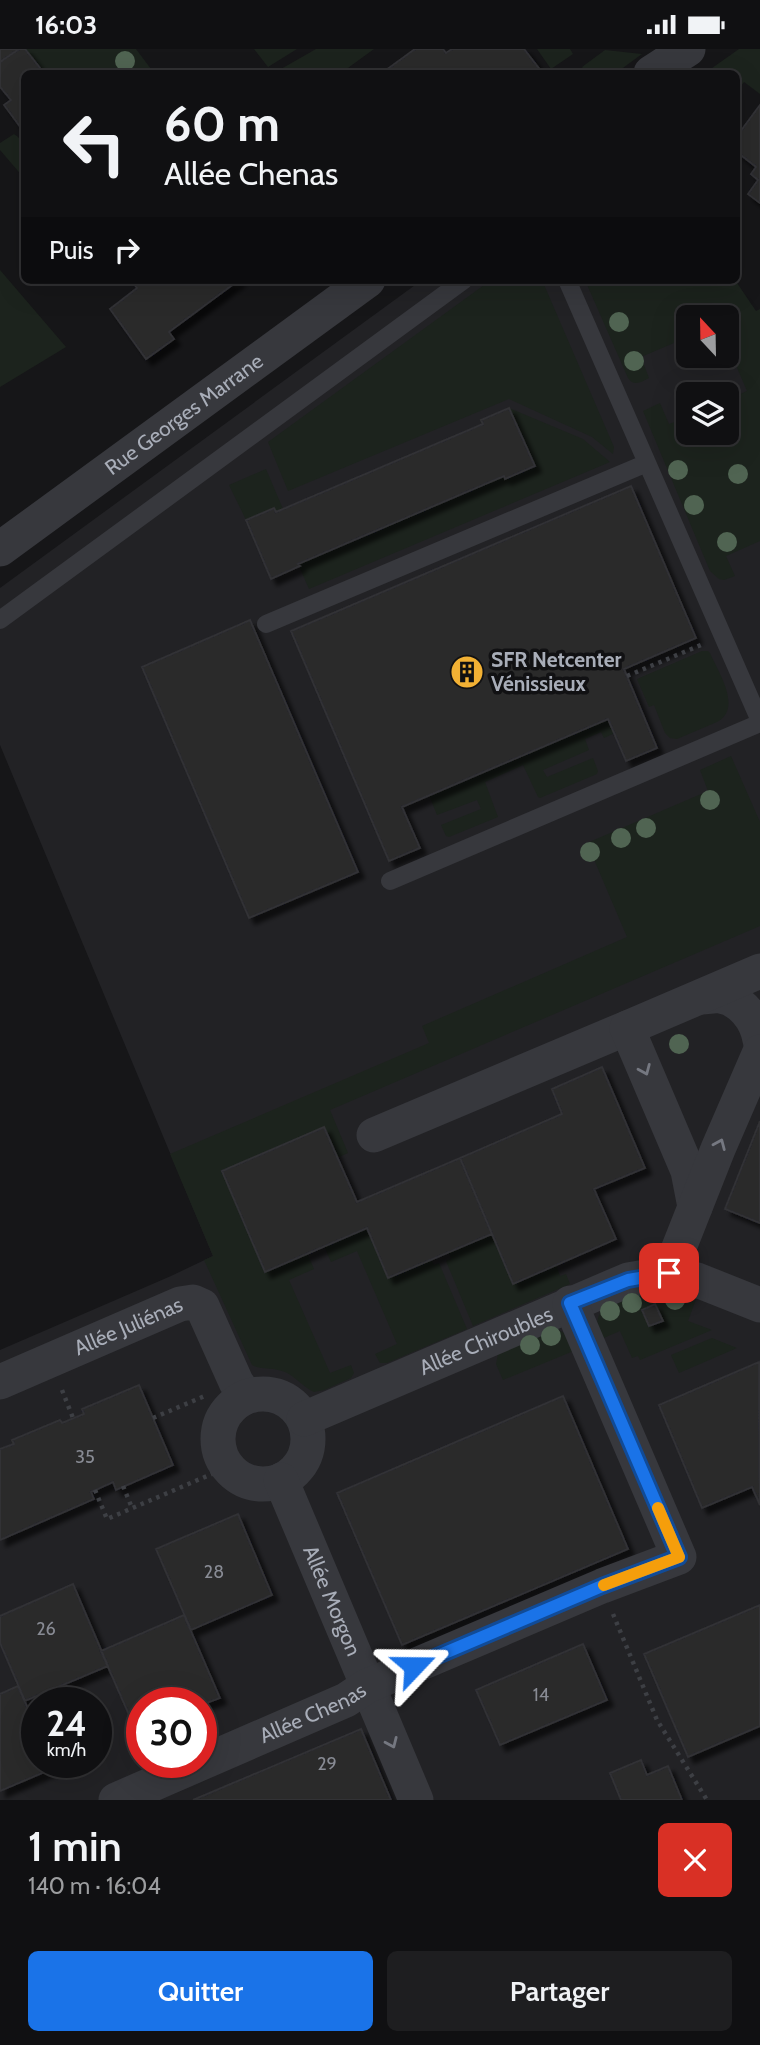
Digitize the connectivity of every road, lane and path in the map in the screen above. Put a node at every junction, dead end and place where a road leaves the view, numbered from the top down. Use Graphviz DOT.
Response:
graph roads {
  1 [pos="688,49"];
  2 [pos="656,70"];
  3 [pos="363,284"];
  4 [pos="459,284"];
  5 [pos="569,284"];
  6 [pos="647,463"];
  7 [pos="0,549"];
  8 [pos="0,620"];
  9 [pos="266,624"];
  10 [pos="701,645"];
  11 [pos="627,676"];
  12 [pos="760,722"];
  13 [pos="390,881"];
  14 [pos="760,971"];
  15 [pos="702,997"];
  16 [pos="627,1028"];
  17 [pos="760,1040"];
  18 [pos="760,1052"];
  19 [pos="374,1135"];
  20 [pos="695,1207"];
  21 [pos="669,1273"];
  22 [pos="570,1303"];
  23 [pos="760,1305"];
  24 [pos="0,1382"];
  25 [pos="241,1390"];
  26 [pos="153,1418"];
  27 [pos="304,1419"];
  28 [pos="228,1467"];
  29 [pos="281,1480"];
  30 [pos="123,1486"];
  31 [pos="95,1490"];
  32 [pos="132,1508"];
  33 [pos="602,1586"];
  34 [pos="367,1686"];
  35 [pos="116,1800"];
  36 [pos="416,1800"];
  37 [pos="708,1800"];
  1 -- 2 [label="street"];
  3 -- 7 [label="street, Rue Georges Marrane"];
  4 -- 8 [label="lane"];
  5 -- 6 [label="lane"];
  6 -- 9 [label="lane"];
  6 -- 12 [label="lane"];
  10 -- 11 [label="path"];
  12 -- 13 [label="lane"];
  14 -- 15 [label="street"];
  15 -- 16 [label="street"];
  15 -- 17 [label="street"];
  16 -- 19 [label="street"];
  16 -- 20 [label="street, one-way"];
  20 -- 18 [label="street, one-way"];
  20 -- 21 [label="street"];
  21 -- 22 [label="street, Allée Chiroubles"];
  21 -- 23 [label="street, Allée Chiroubles"];
  22 -- 27 [label="street, Allée Chiroubles"];
  22 -- 33 [label="street, Allée Chenas"];
  24 -- 25 [label="street, Allée Juliénas"];
  25 -- 26 [label="path"];
  25 -- 27 [label="street"];
  25 -- 28 [label="street"];
  27 -- 29 [label="street"];
  28 -- 29 [label="street"];
  28 -- 32 [label="path"];
  29 -- 34 [label="street, Allée Morgon"];
  30 -- 32 [label="path"];
  31 -- 32 [label="path"];
  33 -- 34 [label="street, Allée Chenas"];
  33 -- 37 [label="path"];
  34 -- 35 [label="street, Allée Chenas"];
  34 -- 36 [label="street, Allée Morgon, one-way"];
}
